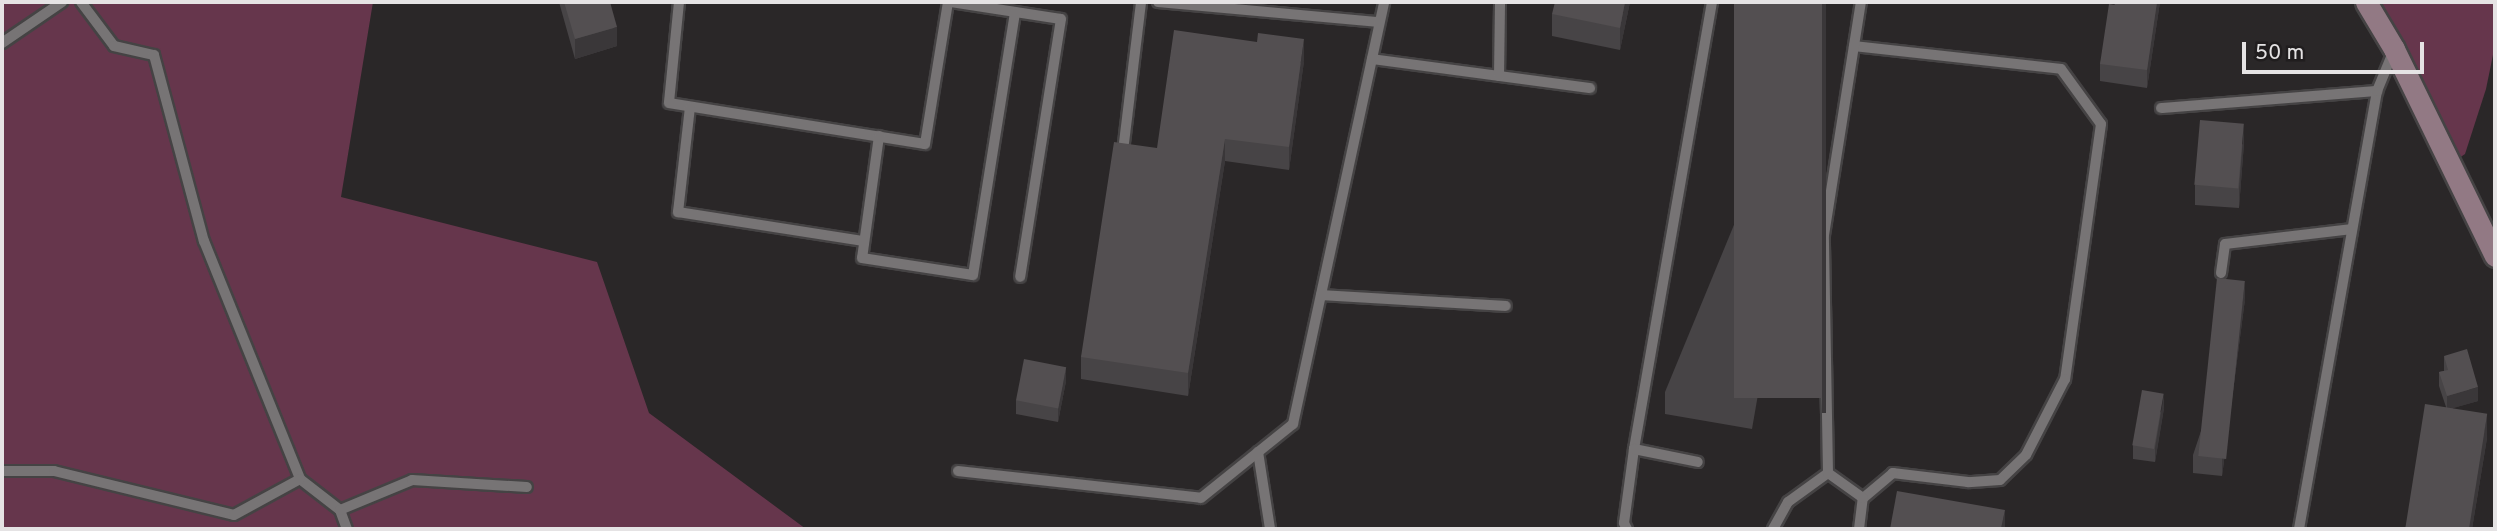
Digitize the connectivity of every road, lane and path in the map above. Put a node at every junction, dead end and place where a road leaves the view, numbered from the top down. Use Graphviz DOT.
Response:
graph roads {
  1 [pos="62,2"];
  2 [pos="81,2"];
  3 [pos="679,2"];
  4 [pos="950,2"];
  5 [pos="1142,2"];
  6 [pos="1158,2"];
  7 [pos="1384,2"];
  8 [pos="1500,2"];
  9 [pos="1712,2"];
  10 [pos="1861,2"];
  11 [pos="2366,2"];
  12 [pos="1015,12"];
  13 [pos="1379,22"];
  14 [pos="2,43"];
  15 [pos="1854,46"];
  16 [pos="2394,49"];
  17 [pos="1372,59"];
  18 [pos="1499,76"];
  19 [pos="1590,89"];
  20 [pos="2377,91"];
  21 [pos="690,107"];
  22 [pos="2161,108"];
  23 [pos="879,136"];
  24 [pos="1124,143"];
  25 [pos="2352,229"];
  26 [pos="864,240"];
  27 [pos="2495,256"];
  28 [pos="2221,273"];
  29 [pos="1020,277"];
  30 [pos="1321,295"];
  31 [pos="1506,306"];
  32 [pos="1634,449"];
  33 [pos="1258,452"];
  34 [pos="1698,462"];
  35 [pos="2,471"];
  36 [pos="958,471"];
  37 [pos="1829,472"];
  38 [pos="300,479"];
  39 [pos="527,487"];
  40 [pos="1863,498"];
  41 [pos="340,510"];
  42 [pos="347,529"];
  43 [pos="1270,529"];
  44 [pos="1628,529"];
  45 [pos="1773,529"];
  46 [pos="1858,529"];
  47 [pos="2299,529"];
  1 -- 14 [label="lane"];
  2 -- 38 [label="lane"];
  3 -- 21 [label="lane"];
  4 -- 12 [label="lane"];
  4 -- 23 [label="lane"];
  5 -- 24 [label="lane"];
  6 -- 13 [label="lane"];
  7 -- 13 [label="lane"];
  8 -- 18 [label="lane"];
  9 -- 32 [label="lane"];
  10 -- 15 [label="lane"];
  11 -- 16 [label="street"];
  12 -- 26 [label="lane"];
  12 -- 29 [label="lane"];
  13 -- 17 [label="lane"];
  15 -- 37 [label="lane"];
  15 -- 40 [label="lane"];
  16 -- 20 [label="lane"];
  16 -- 27 [label="street"];
  17 -- 18 [label="lane"];
  17 -- 30 [label="lane"];
  18 -- 19 [label="lane"];
  20 -- 22 [label="lane"];
  20 -- 25 [label="lane"];
  21 -- 23 [label="lane"];
  21 -- 26 [label="lane"];
  23 -- 26 [label="lane"];
  25 -- 28 [label="lane"];
  25 -- 47 [label="lane"];
  30 -- 31 [label="lane"];
  30 -- 33 [label="lane"];
  32 -- 34 [label="lane"];
  32 -- 44 [label="lane"];
  33 -- 36 [label="lane"];
  33 -- 43 [label="lane"];
  35 -- 38 [label="lane"];
  37 -- 40 [label="lane"];
  37 -- 45 [label="lane"];
  38 -- 41 [label="lane"];
  39 -- 41 [label="lane"];
  40 -- 46 [label="lane"];
  41 -- 42 [label="lane"];
}
